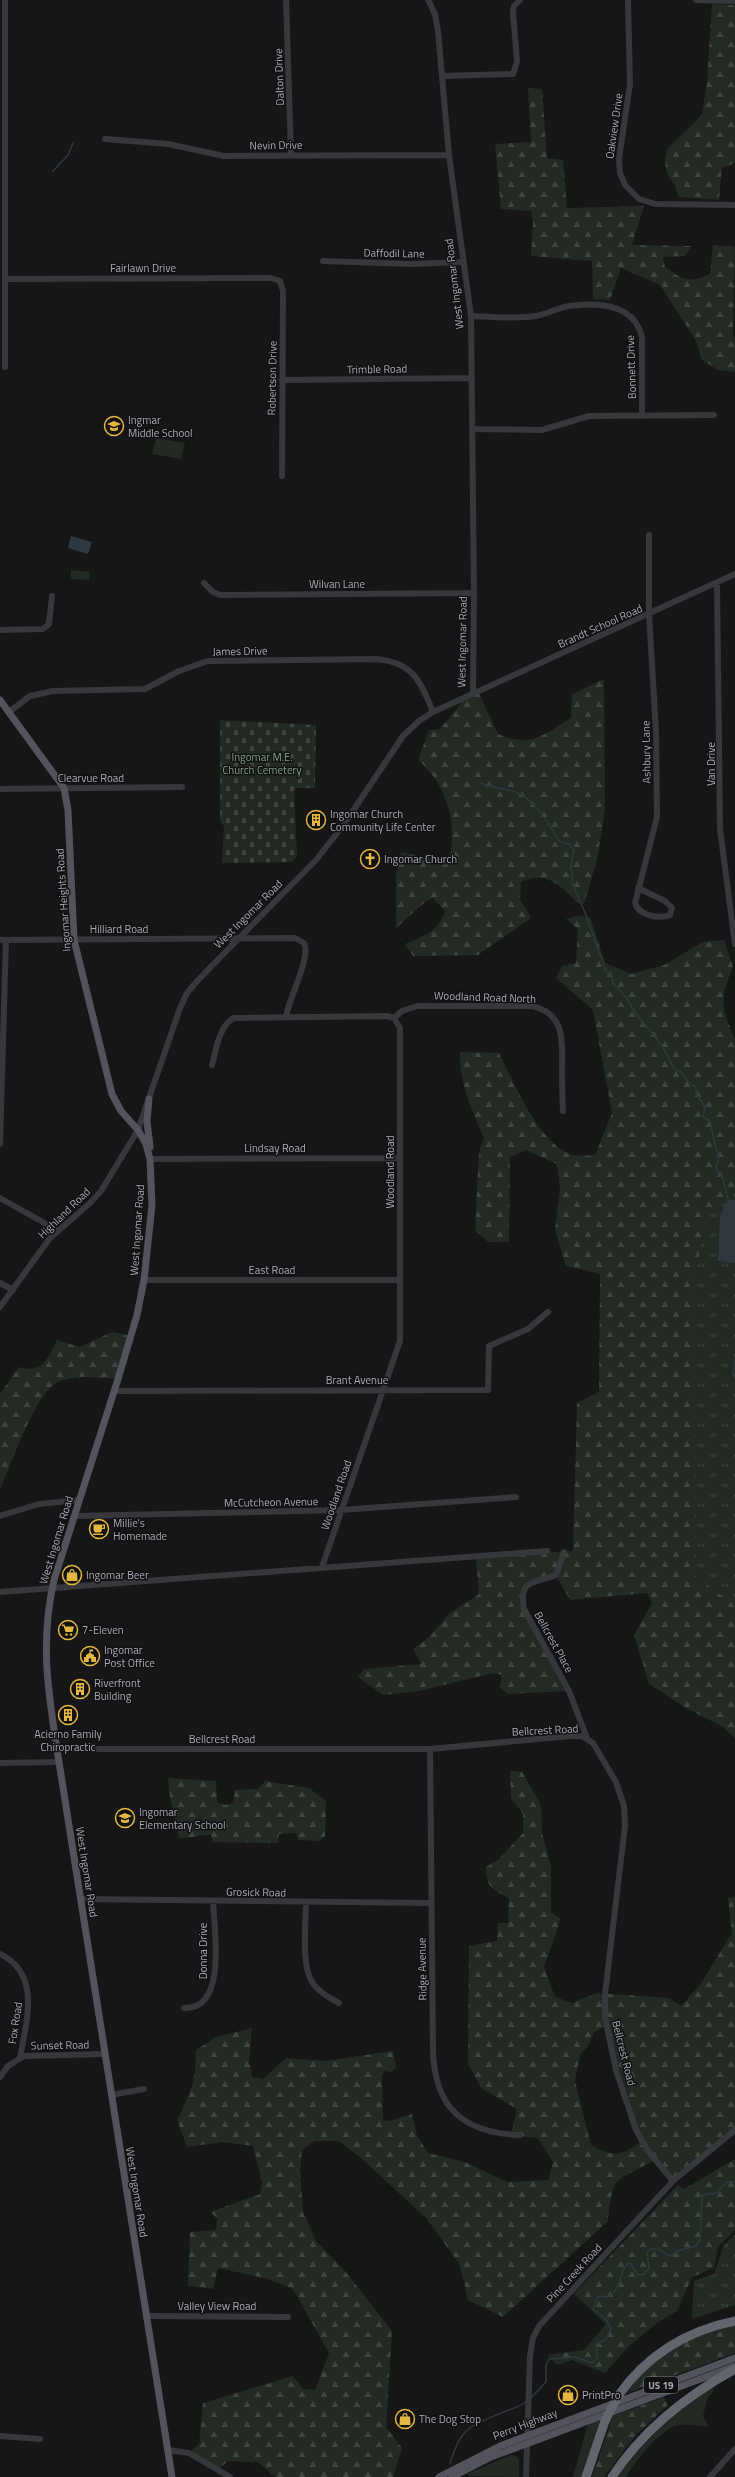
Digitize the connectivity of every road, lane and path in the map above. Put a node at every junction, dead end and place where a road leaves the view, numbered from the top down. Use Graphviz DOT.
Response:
graph roads {
  1 [pos="5,0"];
  2 [pos="286,0"];
  3 [pos="428,0"];
  4 [pos="519,0"];
  5 [pos="628,0"];
  6 [pos="696,0"];
  7 [pos="735,1"];
  8 [pos="442,76"];
  9 [pos="105,139"];
  10 [pos="292,154"];
  11 [pos="449,155"];
  12 [pos="2,192"];
  13 [pos="735,205"];
  14 [pos="323,261"];
  15 [pos="463,262"];
  16 [pos="6,279"];
  17 [pos="280,281"];
  18 [pos="471,316"];
  19 [pos="5,367"];
  20 [pos="472,378"];
  21 [pos="282,380"];
  22 [pos="714,415"];
  23 [pos="642,416"];
  24 [pos="473,430"];
  25 [pos="282,476"];
  26 [pos="649,535"];
  27 [pos="735,574"];
  28 [pos="204,583"];
  29 [pos="717,583"];
  30 [pos="474,593"];
  31 [pos="52,596"];
  32 [pos="649,614"];
  33 [pos="0,630"];
  34 [pos="473,694"];
  35 [pos="0,700"];
  36 [pos="9,712"];
  37 [pos="433,712"];
  38 [pos="182,787"];
  39 [pos="64,788"];
  40 [pos="0,789"];
  41 [pos="638,888"];
  42 [pos="238,938"];
  43 [pos="3,940"];
  44 [pos="74,940"];
  45 [pos="735,944"];
  46 [pos="286,1017"];
  47 [pos="394,1018"];
  48 [pos="212,1065"];
  49 [pos="149,1098"];
  50 [pos="562,1111"];
  51 [pos="138,1130"];
  52 [pos="0,1144"];
  53 [pos="400,1158"];
  54 [pos="150,1159"];
  55 [pos="0,1198"];
  56 [pos="57,1230"];
  57 [pos="144,1280"];
  58 [pos="400,1280"];
  59 [pos="0,1283"];
  60 [pos="13,1290"];
  61 [pos="0,1307"];
  62 [pos="548,1312"];
  63 [pos="383,1390"];
  64 [pos="114,1391"];
  65 [pos="516,1497"];
  66 [pos="80,1500"];
  67 [pos="341,1510"];
  68 [pos="0,1516"];
  69 [pos="74,1516"];
  70 [pos="547,1551"];
  71 [pos="564,1552"];
  72 [pos="322,1567"];
  73 [pos="52,1589"];
  74 [pos="0,1592"];
  75 [pos="587,1738"];
  76 [pos="57,1748"];
  77 [pos="430,1749"];
  78 [pos="59,1762"];
  79 [pos="0,1763"];
  80 [pos="80,1899"];
  81 [pos="213,1901"];
  82 [pos="306,1902"];
  83 [pos="431,1903"];
  84 [pos="0,1954"];
  85 [pos="339,2003"];
  86 [pos="184,2008"];
  87 [pos="104,2054"];
  88 [pos="20,2058"];
  89 [pos="0,2077"];
  90 [pos="144,2089"];
  91 [pos="111,2096"];
  92 [pos="735,2130"];
  93 [pos="520,2135"];
  94 [pos="673,2181"];
  95 [pos="146,2316"];
  96 [pos="288,2317"];
  97 [pos="735,2321"];
  98 [pos="735,2358"];
  99 [pos="735,2366"];
  100 [pos="735,2369"];
  101 [pos="527,2435"];
  102 [pos="0,2436"];
  103 [pos="40,2438"];
  104 [pos="527,2444"];
  105 [pos="735,2448"];
  106 [pos="168,2450"];
  107 [pos="172,2477"];
  108 [pos="230,2477"];
  109 [pos="439,2477"];
  110 [pos="452,2477"];
  111 [pos="526,2477"];
  112 [pos="586,2477"];
  113 [pos="612,2477"];
  114 [pos="710,2477"];
  1 -- 12 [label="street"];
  2 -- 10 [label="street, Dalton Drive"];
  3 -- 8 [label="street, West Ingomar Road"];
  4 -- 8 [label="street"];
  5 -- 13 [label="street, Oakview Drive"];
  6 -- 7 [label="street"];
  8 -- 11 [label="street, West Ingomar Road"];
  9 -- 10 [label="street, Nevin Drive"];
  10 -- 11 [label="street, Nevin Drive"];
  11 -- 15 [label="street, West Ingomar Road"];
  12 -- 16 [label="street"];
  14 -- 15 [label="street, Daffodil Lane"];
  15 -- 18 [label="street, West Ingomar Road"];
  16 -- 17 [label="street, Fairlawn Drive"];
  16 -- 19 [label="street"];
  17 -- 21 [label="street, Robertson Drive"];
  18 -- 20 [label="street, West Ingomar Road"];
  18 -- 23 [label="street, Bonnett Drive"];
  20 -- 21 [label="street, Trimble Road"];
  20 -- 24 [label="street, West Ingomar Road"];
  21 -- 25 [label="street, Robertson Drive"];
  22 -- 23 [label="street"];
  23 -- 24 [label="street"];
  24 -- 30 [label="street, West Ingomar Road"];
  26 -- 32 [label="street, Ashbury Lane"];
  27 -- 29 [label="street, Brandt School Road"];
  28 -- 30 [label="street, Wilvan Lane"];
  29 -- 32 [label="street, Brandt School Road"];
  29 -- 45 [label="street, Van Drive"];
  30 -- 34 [label="street, West Ingomar Road"];
  31 -- 33 [label="street"];
  32 -- 34 [label="street, Brandt School Road"];
  32 -- 41 [label="street, Ashbury Lane"];
  34 -- 37 [label="street, West Ingomar Road"];
  35 -- 36 [label="main road, Ingomar Heights Road"];
  36 -- 37 [label="street, James Drive"];
  36 -- 39 [label="main road, Ingomar Heights Road"];
  37 -- 42 [label="street, West Ingomar Road"];
  38 -- 39 [label="street, Clearvue Road"];
  39 -- 40 [label="street, Clearvue Road"];
  39 -- 44 [label="main road, Ingomar Heights Road"];
  41 -- 41 [label="street, Ashbury Lane"];
  42 -- 44 [label="street, Hilliard Road"];
  42 -- 46 [label="street"];
  42 -- 49 [label="street, West Ingomar Road"];
  43 -- 44 [label="street, Hilliard Road"];
  43 -- 52 [label="street"];
  44 -- 51 [label="main road, Ingomar Heights Road"];
  46 -- 47 [label="street"];
  46 -- 48 [label="street"];
  47 -- 50 [label="street, Woodland Road North"];
  47 -- 53 [label="street, Woodland Road"];
  49 -- 51 [label="street, West Ingomar Road"];
  49 -- 54 [label="main road"];
  51 -- 54 [label="main road, West Ingomar Road"];
  51 -- 56 [label="street, Highland Road"];
  53 -- 54 [label="street, Lindsay Road"];
  53 -- 58 [label="street, Woodland Road"];
  54 -- 57 [label="main road, West Ingomar Road"];
  55 -- 56 [label="street"];
  56 -- 60 [label="street, Highland Road"];
  57 -- 58 [label="street, East Road"];
  57 -- 64 [label="main road, West Ingomar Road"];
  58 -- 63 [label="street, Woodland Road"];
  59 -- 60 [label="street"];
  60 -- 61 [label="street, Highland Road"];
  62 -- 63 [label="street, Brant Avenue"];
  63 -- 64 [label="street, Brant Avenue"];
  63 -- 67 [label="street, Woodland Road"];
  64 -- 66 [label="main road, West Ingomar Road"];
  65 -- 67 [label="street, McCutcheon Avenue"];
  66 -- 68 [label="street"];
  66 -- 69 [label="main road, West Ingomar Road"];
  67 -- 69 [label="street, McCutcheon Avenue"];
  67 -- 72 [label="street, Woodland Road"];
  69 -- 73 [label="main road, West Ingomar Road"];
  70 -- 72 [label="street"];
  71 -- 75 [label="street, Bellcrest Place"];
  72 -- 73 [label="street"];
  73 -- 74 [label="street"];
  73 -- 76 [label="main road, West Ingomar Road"];
  75 -- 77 [label="street, Bellcrest Road"];
  75 -- 94 [label="street, Bellcrest Road"];
  76 -- 77 [label="street, Bellcrest Road"];
  76 -- 78 [label="main road, West Ingomar Road"];
  77 -- 83 [label="street, Ridge Avenue"];
  78 -- 79 [label="street"];
  78 -- 80 [label="main road, West Ingomar Road"];
  80 -- 81 [label="street, Grosick Road"];
  80 -- 87 [label="main road, West Ingomar Road"];
  81 -- 82 [label="street, Grosick Road"];
  81 -- 86 [label="street, Donna Drive"];
  82 -- 83 [label="street, Grosick Road"];
  82 -- 85 [label="street"];
  83 -- 93 [label="street, Ridge Avenue"];
  84 -- 88 [label="street, Fox Road"];
  87 -- 88 [label="street, Sunset Road"];
  87 -- 91 [label="main road, West Ingomar Road"];
  88 -- 89 [label="street, Sunset Road"];
  90 -- 91 [label="street"];
  91 -- 95 [label="main road, West Ingomar Road"];
  92 -- 94 [label="street, Pine Creek Road"];
  94 -- 101 [label="street, Pine Creek Road"];
  95 -- 96 [label="street, Valley View Road"];
  95 -- 106 [label="main road, West Ingomar Road"];
  97 -- 112 [label="highway, bridge"];
  98 -- 101 [label="main road, Perry Highway / US 19"];
  99 -- 104 [label="main road, Perry Highway / US 19"];
  100 -- 113 [label="highway"];
  101 -- 104 [label="street, Pine Creek Road"];
  101 -- 109 [label="main road, Perry Highway / US 19"];
  102 -- 103 [label="street"];
  104 -- 110 [label="main road, Perry Highway / US 19"];
  104 -- 111 [label="street, Pine Creek Road"];
  105 -- 114 [label="street"];
  106 -- 107 [label="main road, West Ingomar Road"];
  106 -- 108 [label="street"];
}
